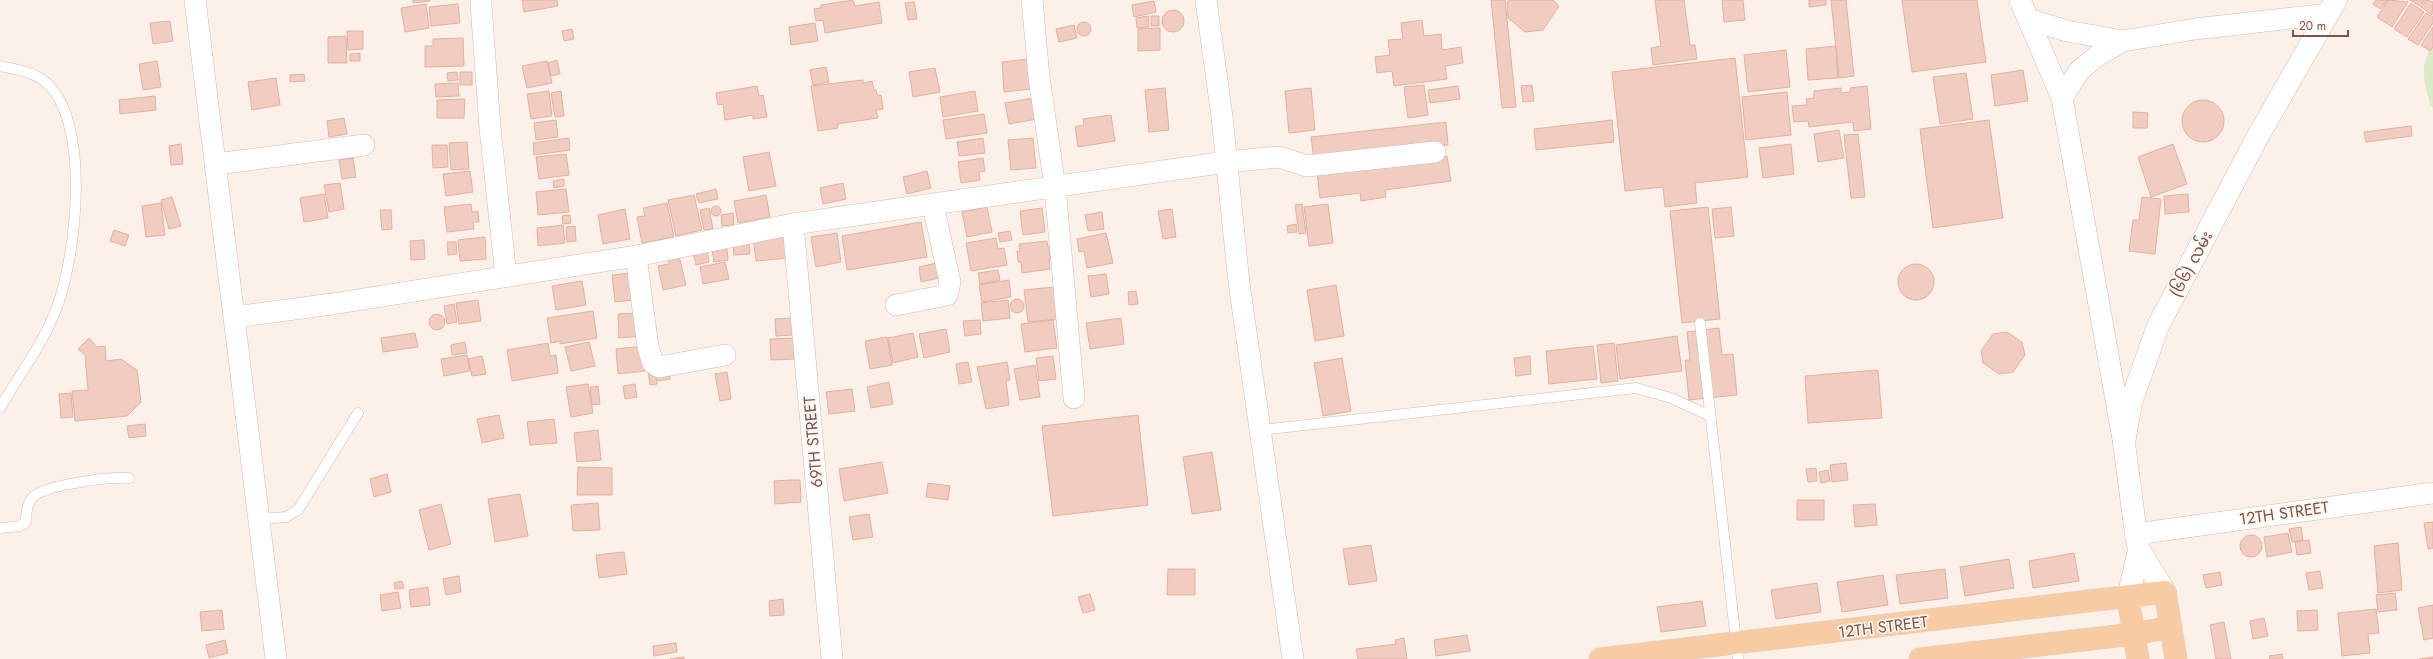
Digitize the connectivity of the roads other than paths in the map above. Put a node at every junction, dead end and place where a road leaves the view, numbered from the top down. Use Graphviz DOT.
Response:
graph roads {
  1 [pos="195,0"];
  2 [pos="1032,0"];
  3 [pos="1206,0"];
  4 [pos="481,4"];
  5 [pos="2332,7"];
  6 [pos="2024,9"];
  7 [pos="2122,41"];
  8 [pos="0,66"];
  9 [pos="2062,98"];
  10 [pos="364,145"];
  11 [pos="1434,152"];
  12 [pos="1226,162"];
  13 [pos="216,164"];
  14 [pos="1055,187"];
  15 [pos="933,205"];
  16 [pos="793,224"];
  17 [pos="636,256"];
  18 [pos="506,276"];
  19 [pos="896,305"];
  20 [pos="235,317"];
  21 [pos="1700,323"];
  22 [pos="725,355"];
  23 [pos="1074,398"];
  24 [pos="0,408"];
  25 [pos="358,413"];
  26 [pos="1710,416"];
  27 [pos="1261,430"];
  28 [pos="2124,443"];
  29 [pos="129,478"];
  30 [pos="2433,493"];
  31 [pos="259,519"];
  32 [pos="0,528"];
  33 [pos="2138,542"];
  34 [pos="2165,592"];
  35 [pos="2128,598"];
  36 [pos="2171,627"];
  37 [pos="2134,634"];
  38 [pos="1737,652"];
  39 [pos="276,659"];
  40 [pos="832,659"];
  41 [pos="1293,659"];
  42 [pos="1600,659"];
  43 [pos="1920,659"];
  44 [pos="2138,659"];
  45 [pos="2176,659"];
  1 -- 13 [label="street"];
  2 -- 14 [label="street"];
  3 -- 12 [label="street"];
  4 -- 18 [label="street"];
  5 -- 7 [label="street"];
  5 -- 28 [label="main road, (၆၆) လမ်း"];
  6 -- 7 [label="street"];
  6 -- 9 [label="street"];
  7 -- 9 [label="street"];
  8 -- 24 [label="lane"];
  9 -- 28 [label="street"];
  10 -- 13 [label="street"];
  11 -- 12 [label="street"];
  12 -- 14 [label="street"];
  12 -- 27 [label="street"];
  13 -- 20 [label="street"];
  14 -- 15 [label="street"];
  14 -- 23 [label="street"];
  15 -- 16 [label="street"];
  15 -- 19 [label="street"];
  16 -- 17 [label="street"];
  16 -- 40 [label="street, 69TH STREET"];
  17 -- 18 [label="street"];
  17 -- 22 [label="street"];
  18 -- 20 [label="street"];
  20 -- 31 [label="street"];
  21 -- 26 [label="lane"];
  25 -- 31 [label="lane"];
  26 -- 27 [label="lane"];
  26 -- 38 [label="lane"];
  27 -- 41 [label="street"];
  28 -- 33 [label="main road, (၆၆) လမ်း"];
  29 -- 32 [label="lane"];
  30 -- 33 [label="street, 12TH STREET"];
  31 -- 39 [label="street"];
  33 -- 34 [label="main road, (၆၆) လမ်း"];
  33 -- 35 [label="main road, (၆၆) လမ်း"];
  34 -- 35 [label="main road, 12TH STREET"];
  34 -- 36 [label="main road, (၆၆) လမ်း"];
  35 -- 37 [label="main road, (၆၆) လမ်း"];
  35 -- 38 [label="main road, 12TH STREET"];
  36 -- 37 [label="main road"];
  36 -- 45 [label="main road, (၆၆) လမ်း"];
  37 -- 43 [label="main road"];
  37 -- 44 [label="main road, (၆၆) လမ်း"];
  38 -- 42 [label="main road, 12TH STREET"];
}
